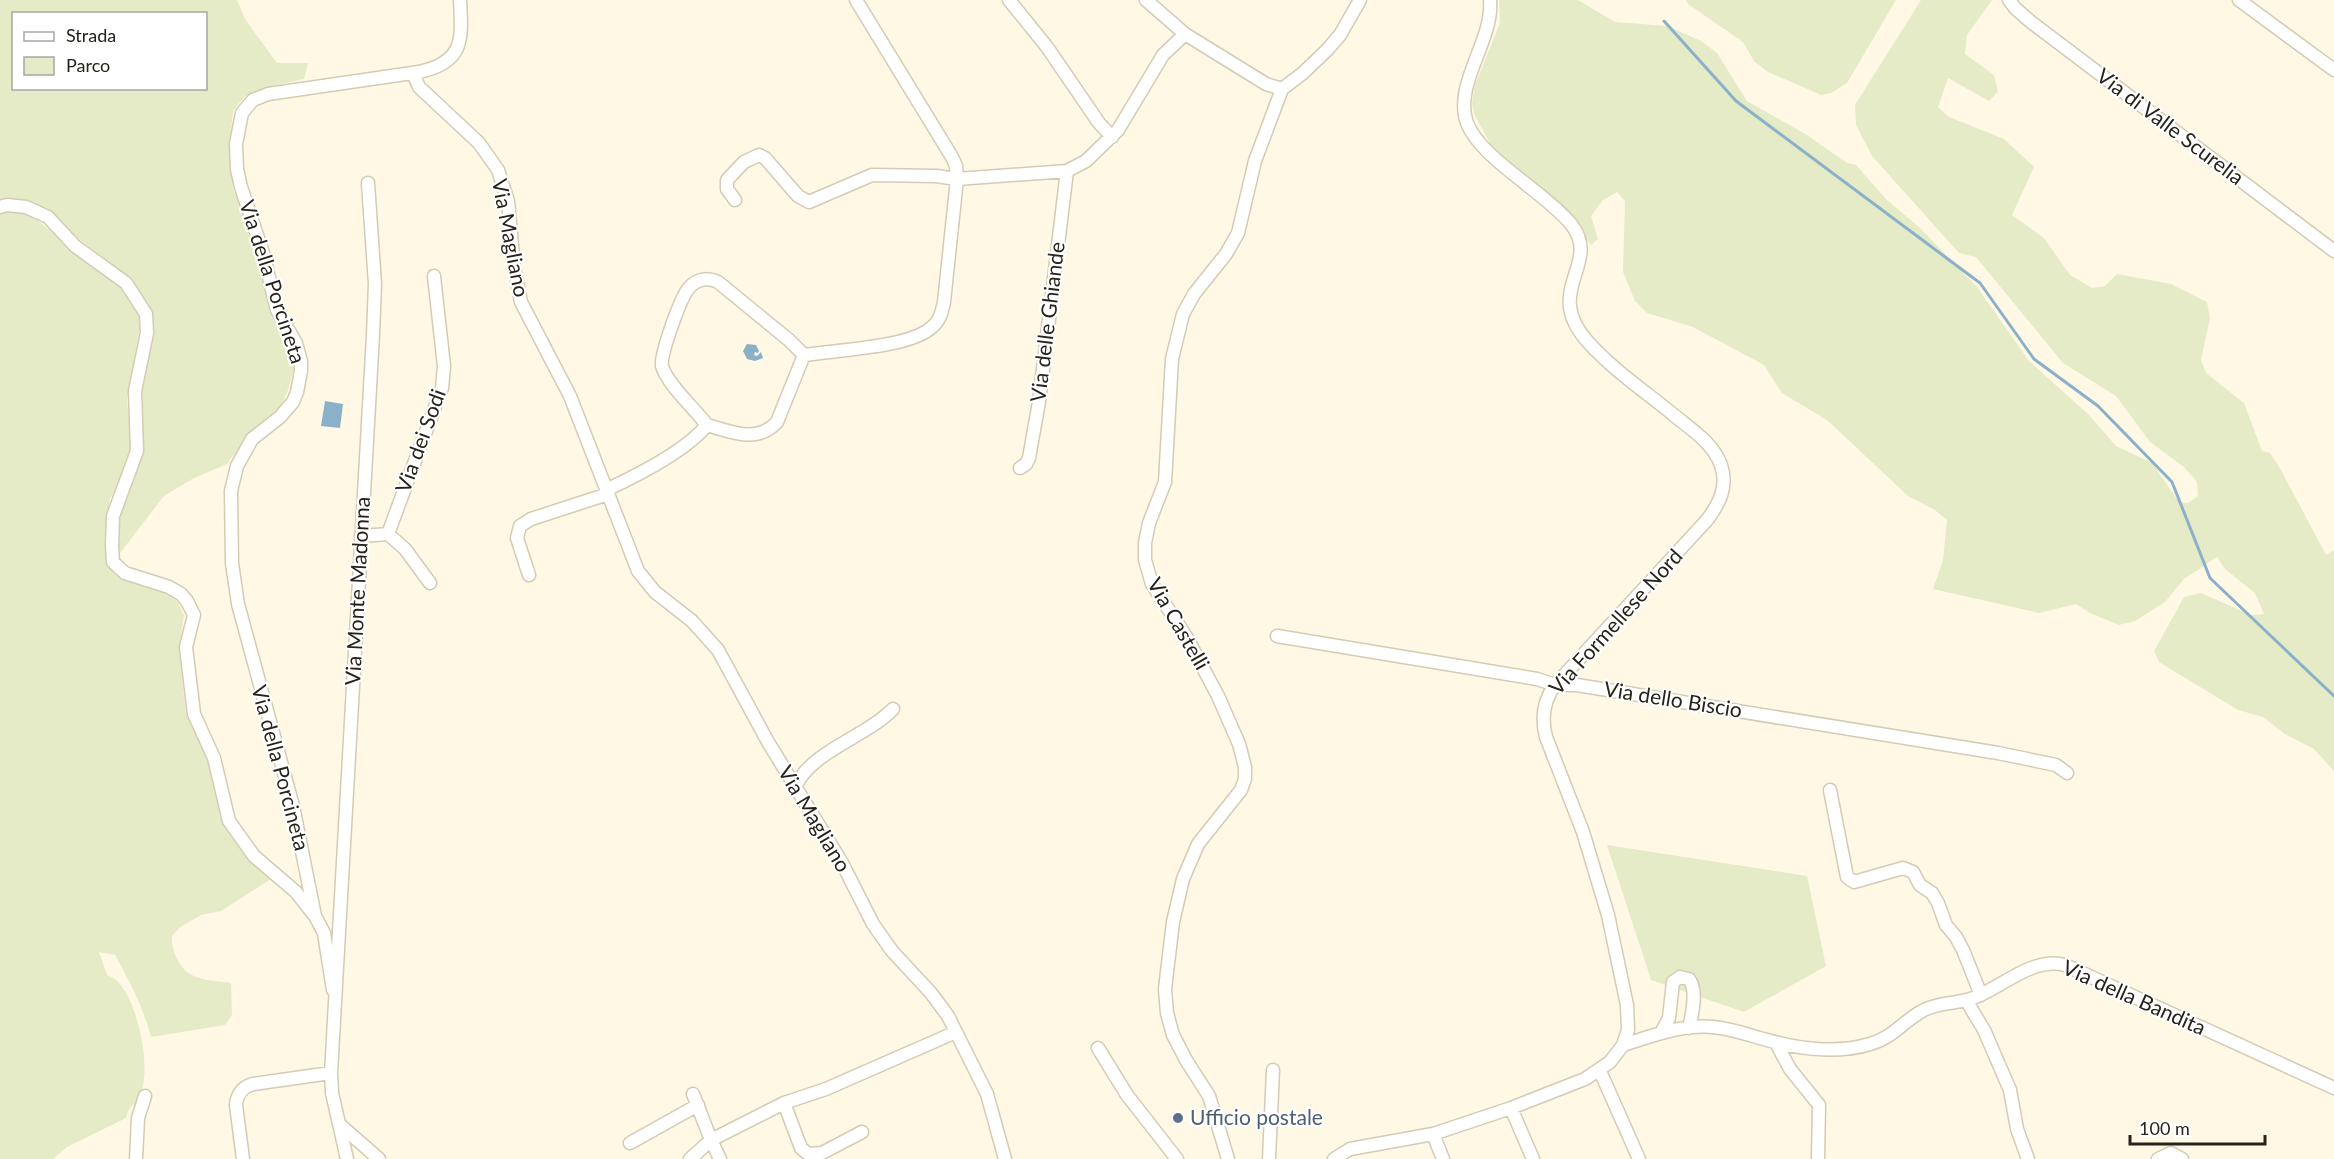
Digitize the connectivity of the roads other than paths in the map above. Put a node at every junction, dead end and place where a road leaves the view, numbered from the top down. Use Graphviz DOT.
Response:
graph roads {
  1 [pos="460,0"];
  2 [pos="856,0"];
  3 [pos="1009,0"];
  4 [pos="1146,0"];
  5 [pos="1360,0"];
  6 [pos="1490,0"];
  7 [pos="2009,0"];
  8 [pos="2239,0"];
  9 [pos="1185,34"];
  10 [pos="2334,70"];
  11 [pos="413,73"];
  12 [pos="1282,89"];
  13 [pos="1112,137"];
  14 [pos="1067,171"];
  15 [pos="957,179"];
  16 [pos="368,183"];
  17 [pos="735,200"];
  18 [pos="0,207"];
  19 [pos="2334,250"];
  20 [pos="434,276"];
  21 [pos="804,355"];
  22 [pos="707,425"];
  23 [pos="1020,468"];
  24 [pos="607,492"];
  25 [pos="388,534"];
  26 [pos="361,536"];
  27 [pos="529,575"];
  28 [pos="430,583"];
  29 [pos="1277,636"];
  30 [pos="1555,685"];
  31 [pos="893,709"];
  32 [pos="2067,773"];
  33 [pos="795,787"];
  34 [pos="1830,790"];
  35 [pos="315,916"];
  36 [pos="1981,995"];
  37 [pos="337,1000"];
  38 [pos="1966,1000"];
  39 [pos="1689,1028"];
  40 [pos="956,1032"];
  41 [pos="1661,1033"];
  42 [pos="1776,1042"];
  43 [pos="1623,1045"];
  44 [pos="1098,1048"];
  45 [pos="1274,1070"];
  46 [pos="1600,1071"];
  47 [pos="331,1073"];
  48 [pos="2334,1088"];
  49 [pos="145,1096"];
  50 [pos="784,1103"];
  51 [pos="1511,1108"];
  52 [pos="339,1124"];
  53 [pos="862,1132"];
  54 [pos="1432,1134"];
  55 [pos="711,1140"];
  56 [pos="630,1143"];
  57 [pos="136,1159"];
  58 [pos="243,1159"];
  59 [pos="347,1159"];
  60 [pos="379,1159"];
  61 [pos="690,1159"];
  62 [pos="720,1159"];
  63 [pos="1005,1159"];
  64 [pos="1177,1159"];
  65 [pos="1228,1159"];
  66 [pos="1269,1159"];
  67 [pos="1334,1159"];
  68 [pos="1443,1159"];
  69 [pos="1533,1159"];
  70 [pos="1639,1159"];
  71 [pos="1818,1159"];
  72 [pos="2028,1159"];
  73 [pos="2158,1159"];
  74 [pos="2182,1159"];
  1 -- 11 [label="street, Via della Porcineta"];
  2 -- 15 [label="street"];
  3 -- 13 [label="street"];
  4 -- 9 [label="street"];
  5 -- 12 [label="street"];
  6 -- 30 [label="street, Via Formellese Nord"];
  7 -- 19 [label="street, Via di Valle Scurelia"];
  8 -- 10 [label="street"];
  9 -- 12 [label="street"];
  9 -- 13 [label="street"];
  11 -- 24 [label="street, Via Magliano"];
  11 -- 35 [label="street, Via della Porcineta"];
  12 -- 65 [label="street, Via Castelli"];
  13 -- 14 [label="street"];
  14 -- 15 [label="street"];
  14 -- 23 [label="street, Via delle Ghiande"];
  15 -- 17 [label="street"];
  15 -- 21 [label="street"];
  16 -- 26 [label="street, Via Monte Madonna"];
  18 -- 35 [label="street"];
  20 -- 25 [label="street, Via dei Sodi"];
  21 -- 22 [label="street"];
  21 -- 22 [label="street"];
  22 -- 24 [label="street"];
  24 -- 27 [label="street"];
  24 -- 33 [label="street, Via Magliano"];
  25 -- 26 [label="street"];
  25 -- 28 [label="street"];
  26 -- 37 [label="street, Via Monte Madonna"];
  29 -- 30 [label="street, Via dello Biscio"];
  30 -- 32 [label="street, Via dello Biscio"];
  30 -- 43 [label="street, Via Formellese Nord"];
  31 -- 33 [label="street"];
  33 -- 40 [label="street, Via Magliano"];
  34 -- 36 [label="street"];
  35 -- 37 [label="street"];
  36 -- 38 [label="street, Via della Bandita"];
  36 -- 48 [label="street, Via della Bandita"];
  37 -- 47 [label="street, Via Monte Madonna"];
  38 -- 42 [label="street, Via della Bandita"];
  38 -- 72 [label="street"];
  39 -- 41 [label="street, Via della Bandita"];
  39 -- 41 [label="street"];
  39 -- 42 [label="street, Via della Bandita"];
  40 -- 50 [label="street"];
  40 -- 63 [label="street, Via Magliano"];
  41 -- 43 [label="street, Via della Bandita"];
  42 -- 71 [label="street"];
  43 -- 46 [label="street"];
  44 -- 64 [label="street"];
  45 -- 66 [label="street"];
  46 -- 51 [label="street"];
  46 -- 70 [label="street"];
  47 -- 52 [label="street, Via Monte Madonna"];
  47 -- 58 [label="street"];
  49 -- 57 [label="street"];
  50 -- 53 [label="street"];
  50 -- 55 [label="street"];
  51 -- 54 [label="street"];
  51 -- 69 [label="street"];
  52 -- 59 [label="street, Via Monte Madonna"];
  52 -- 60 [label="street"];
  54 -- 67 [label="street"];
  54 -- 68 [label="street"];
  55 -- 56 [label="street"];
  55 -- 61 [label="street"];
  55 -- 62 [label="street"];
  73 -- 74 [label="street"];
}
